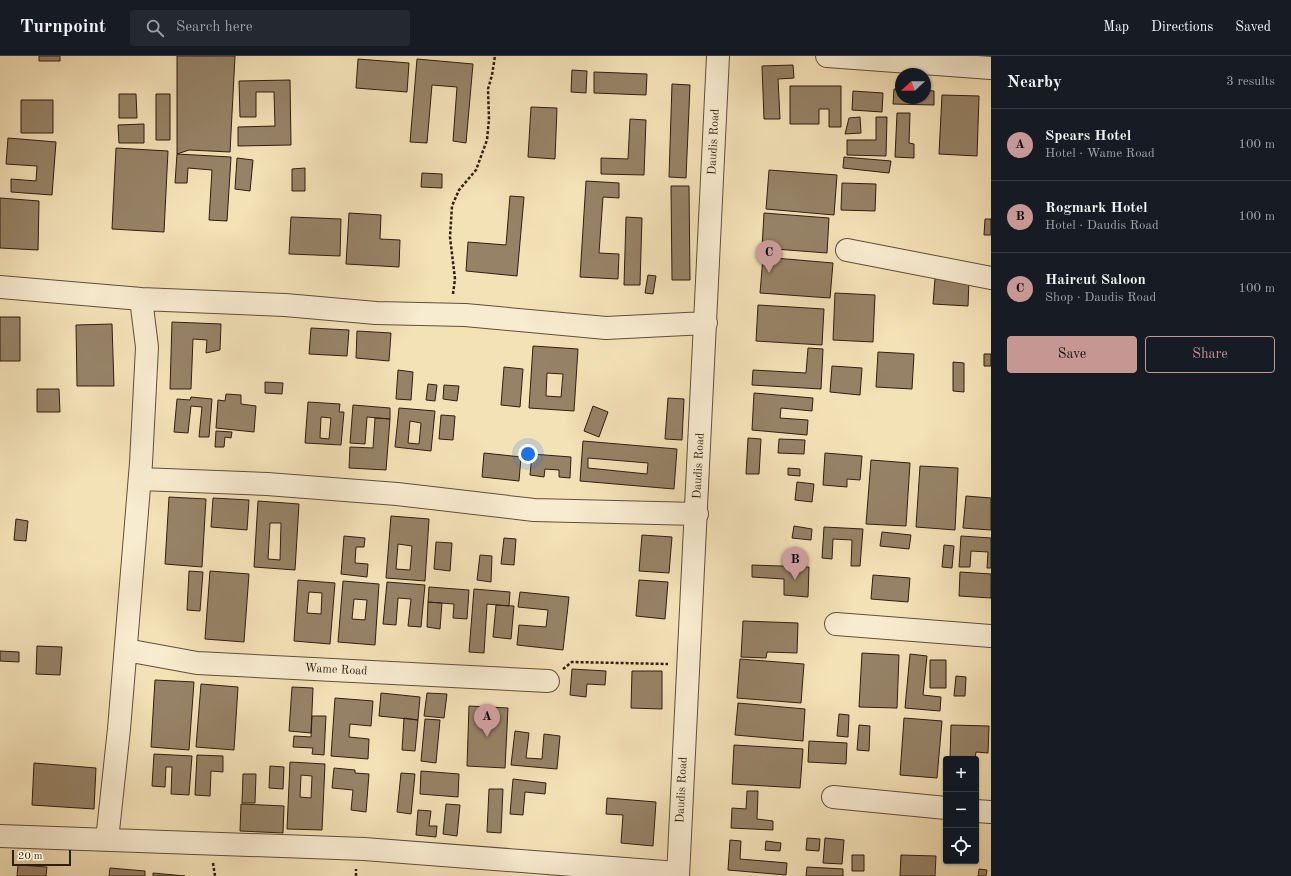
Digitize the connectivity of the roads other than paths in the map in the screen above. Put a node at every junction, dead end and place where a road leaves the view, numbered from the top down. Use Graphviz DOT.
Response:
graph roads {
  1 [pos="718,56"];
  2 [pos="827,56"];
  3 [pos="991,68"];
  4 [pos="847,250"];
  5 [pos="991,278"];
  6 [pos="0,288"];
  7 [pos="141,299"];
  8 [pos="706,323"];
  9 [pos="140,479"];
  10 [pos="697,514"];
  11 [pos="836,624"];
  12 [pos="991,636"];
  13 [pos="126,650"];
  14 [pos="548,681"];
  15 [pos="833,797"];
  16 [pos="943,808"];
  17 [pos="979,811"];
  18 [pos="991,812"];
  19 [pos="0,836"];
  20 [pos="107,840"];
  21 [pos="678,874"];
  1 -- 8 [label="street, Daudis Road"];
  2 -- 3 [label="street"];
  4 -- 5 [label="street"];
  6 -- 7 [label="street"];
  7 -- 8 [label="street"];
  7 -- 9 [label="street"];
  8 -- 10 [label="street, Daudis Road"];
  9 -- 10 [label="street"];
  9 -- 13 [label="street"];
  10 -- 21 [label="street, Daudis Road"];
  11 -- 12 [label="street"];
  13 -- 14 [label="street, Wame Road"];
  13 -- 20 [label="street"];
  15 -- 16 [label="street"];
  17 -- 18 [label="street"];
  19 -- 20 [label="street"];
  20 -- 21 [label="street"];
}
